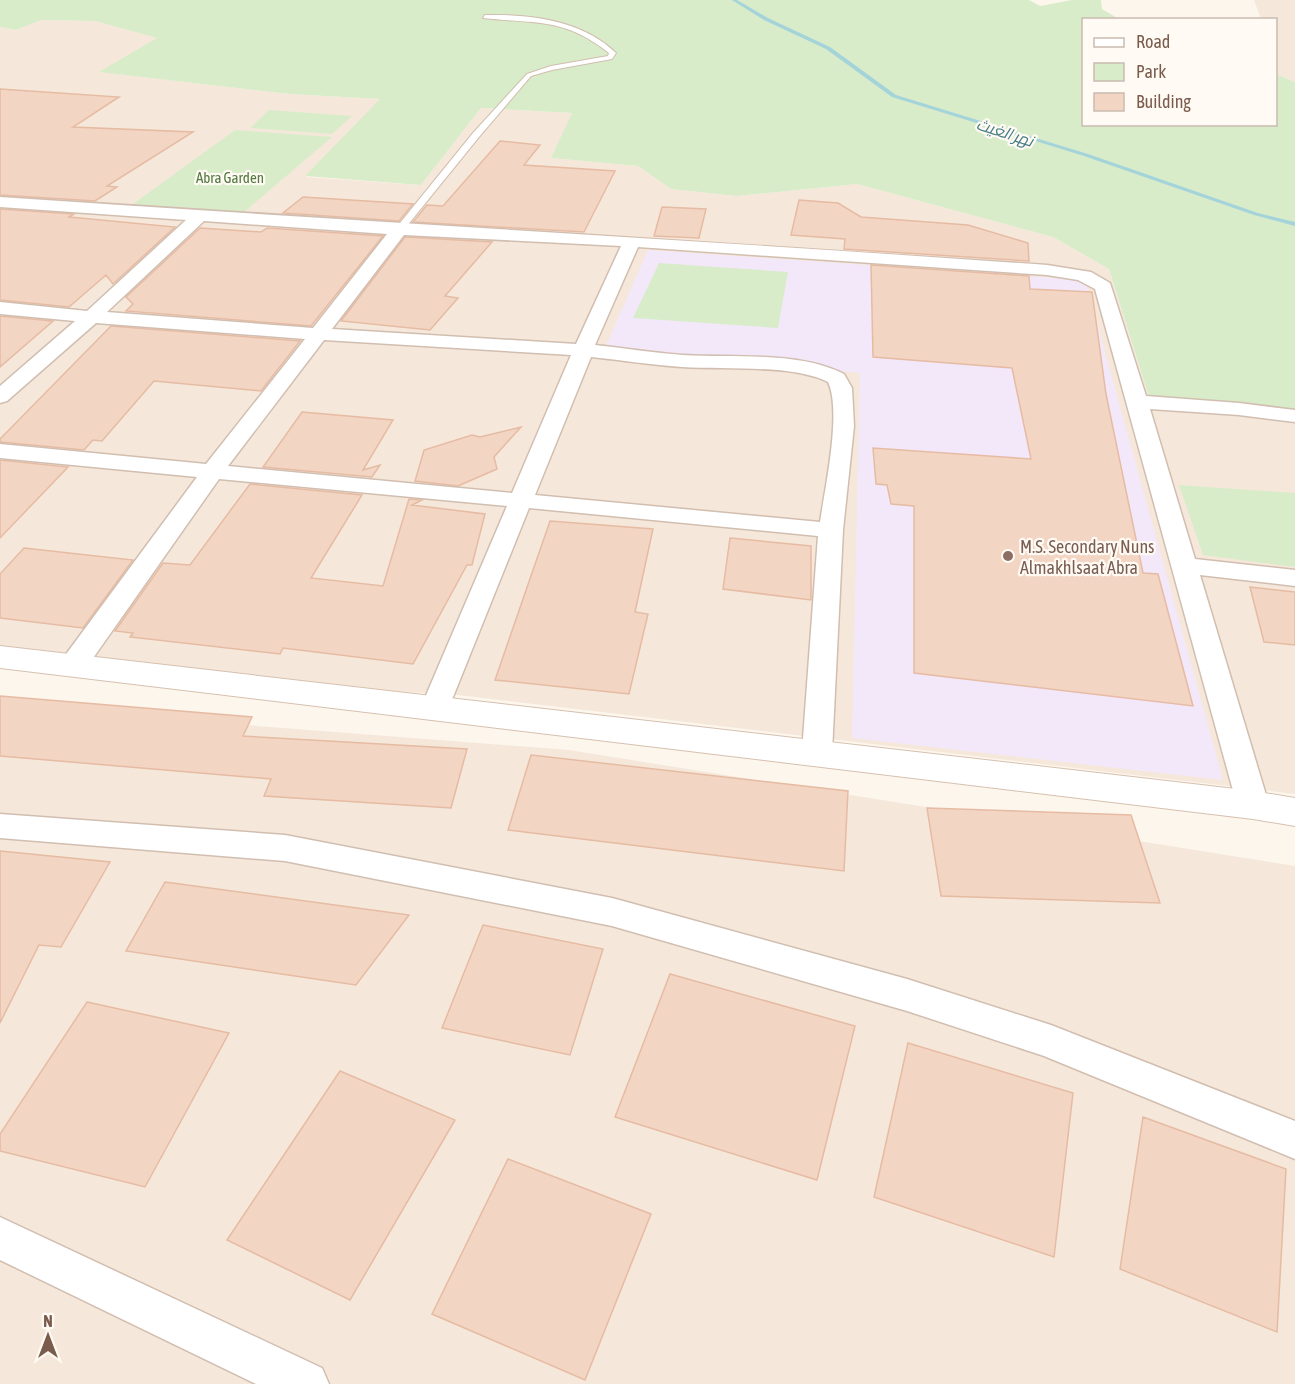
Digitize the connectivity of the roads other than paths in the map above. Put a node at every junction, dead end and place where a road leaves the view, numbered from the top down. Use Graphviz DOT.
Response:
graph roads {
  1 [pos="485,17"];
  2 [pos="0,202"];
  3 [pos="199,217"];
  4 [pos="399,230"];
  5 [pos="632,242"];
  6 [pos="0,308"];
  7 [pos="92,317"];
  8 [pos="320,335"];
  9 [pos="583,351"];
  10 [pos="0,397"];
  11 [pos="1137,402"];
  12 [pos="1295,416"];
  13 [pos="0,451"];
  14 [pos="211,473"];
  15 [pos="521,500"];
  16 [pos="831,530"];
  17 [pos="1185,566"];
  18 [pos="1295,579"];
  19 [pos="0,657"];
  20 [pos="74,664"];
  21 [pos="435,707"];
  22 [pos="817,752"];
  23 [pos="1254,804"];
  24 [pos="1295,812"];
  25 [pos="0,826"];
  26 [pos="1295,1140"];
  27 [pos="0,1238"];
  28 [pos="306,1384"];
  1 -- 4 [label="lane"];
  2 -- 3 [label="street"];
  3 -- 4 [label="street"];
  3 -- 7 [label="street"];
  4 -- 5 [label="street"];
  4 -- 8 [label="street"];
  5 -- 9 [label="street"];
  5 -- 11 [label="street"];
  6 -- 7 [label="street"];
  7 -- 8 [label="street"];
  7 -- 10 [label="street"];
  8 -- 9 [label="street"];
  8 -- 14 [label="street"];
  9 -- 15 [label="street"];
  9 -- 16 [label="street"];
  11 -- 12 [label="street"];
  11 -- 17 [label="street"];
  13 -- 14 [label="street"];
  14 -- 15 [label="street"];
  14 -- 20 [label="street"];
  15 -- 16 [label="street"];
  15 -- 21 [label="street"];
  16 -- 22 [label="street"];
  17 -- 18 [label="street"];
  17 -- 23 [label="street"];
  19 -- 20 [label="main road"];
  20 -- 21 [label="main road"];
  21 -- 22 [label="main road"];
  22 -- 23 [label="main road"];
  23 -- 24 [label="main road"];
  25 -- 26 [label="street"];
  27 -- 28 [label="street"];
}
